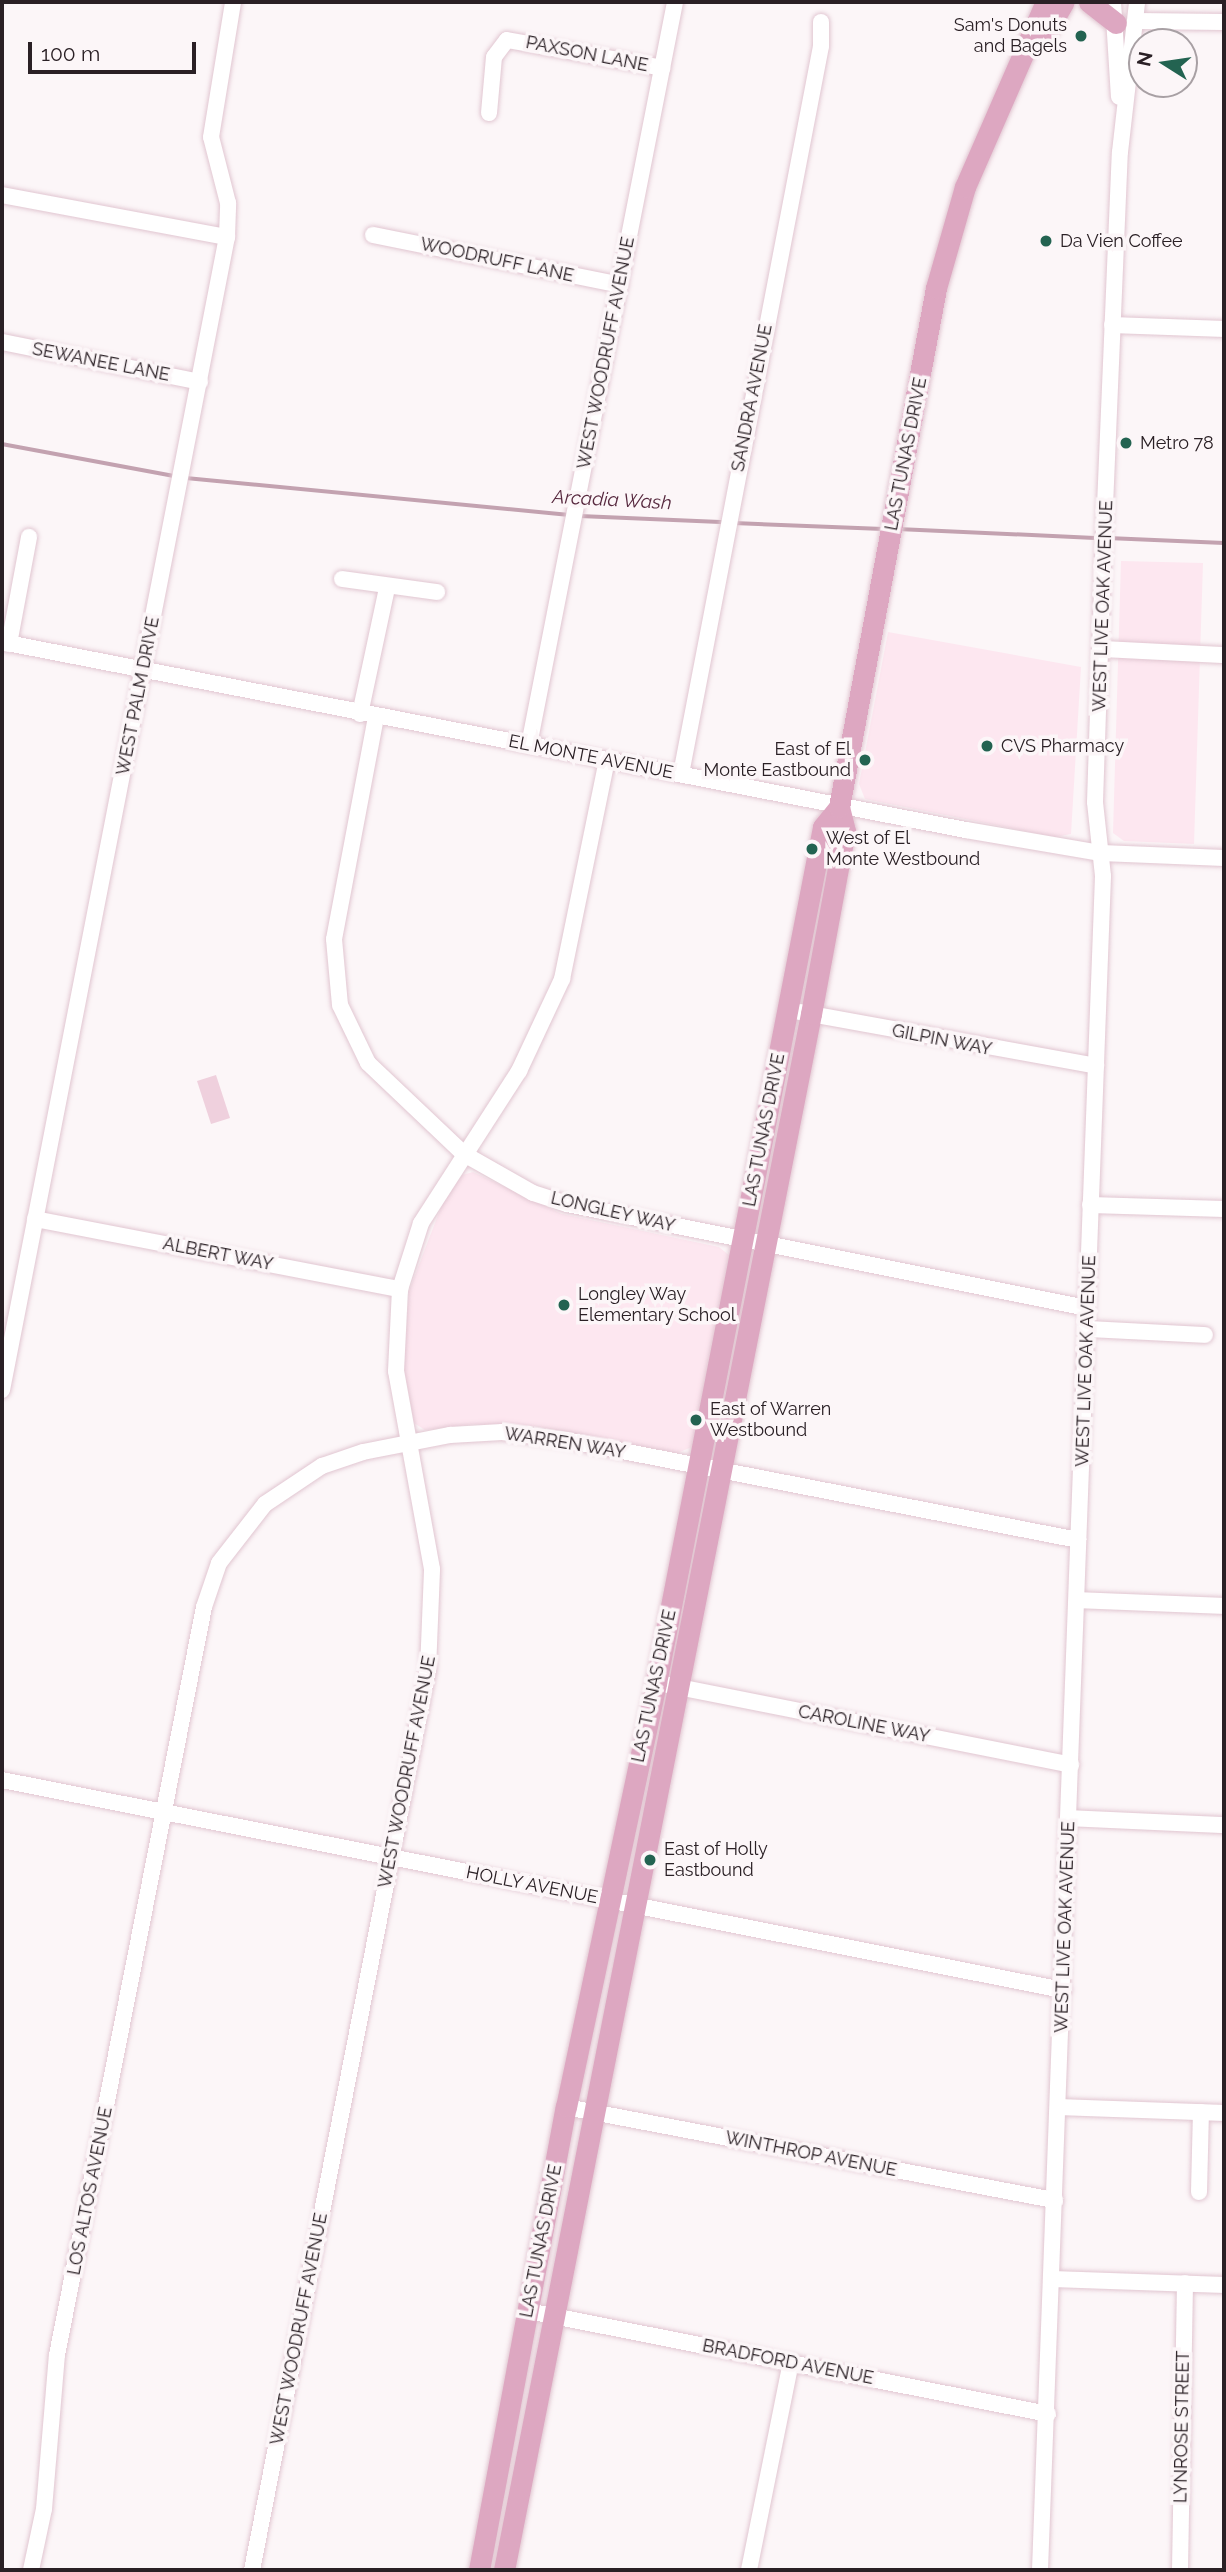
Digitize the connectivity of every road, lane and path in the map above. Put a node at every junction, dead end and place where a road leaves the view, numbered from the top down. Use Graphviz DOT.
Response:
graph roads {
  1 [pos="233,2"];
  2 [pos="675,2"];
  3 [pos="1046,2"];
  4 [pos="1064,2"];
  5 [pos="1088,2"];
  6 [pos="1129,9"];
  7 [pos="821,22"];
  8 [pos="1224,22"];
  9 [pos="662,68"];
  10 [pos="1000,111"];
  11 [pos="489,113"];
  12 [pos="2,195"];
  13 [pos="373,235"];
  14 [pos="227,237"];
  15 [pos="620,285"];
  16 [pos="1112,325"];
  17 [pos="1224,329"];
  18 [pos="2,342"];
  19 [pos="200,382"];
  20 [pos="29,537"];
  21 [pos="342,579"];
  22 [pos="387,588"];
  23 [pos="437,592"];
  24 [pos="6,643"];
  25 [pos="1101,649"];
  26 [pos="1224,655"];
  27 [pos="143,671"];
  28 [pos="368,715"];
  29 [pos="529,745"];
  30 [pos="607,760"];
  31 [pos="681,774"];
  32 [pos="839,807"];
  33 [pos="1101,853"];
  34 [pos="1224,858"];
  35 [pos="787,1010"];
  36 [pos="811,1014"];
  37 [pos="1096,1066"];
  38 [pos="464,1154"];
  39 [pos="1090,1205"];
  40 [pos="1224,1209"];
  41 [pos="35,1219"];
  42 [pos="753,1243"];
  43 [pos="400,1289"];
  44 [pos="1087,1308"];
  45 [pos="1087,1329"];
  46 [pos="1205,1335"];
  47 [pos="2,1390"];
  48 [pos="408,1443"];
  49 [pos="699,1465"];
  50 [pos="721,1469"];
  51 [pos="1078,1539"];
  52 [pos="1077,1600"];
  53 [pos="1224,1606"];
  54 [pos="656,1683"];
  55 [pos="678,1687"];
  56 [pos="1071,1765"];
  57 [pos="2,1780"];
  58 [pos="164,1813"];
  59 [pos="1069,1818"];
  60 [pos="1224,1825"];
  61 [pos="391,1858"];
  62 [pos="608,1900"];
  63 [pos="635,1905"];
  64 [pos="1063,1990"];
  65 [pos="566,2107"];
  66 [pos="1059,2107"];
  67 [pos="592,2112"];
  68 [pos="1201,2112"];
  69 [pos="1224,2113"];
  70 [pos="1199,2192"];
  71 [pos="1055,2200"];
  72 [pos="1053,2280"];
  73 [pos="1185,2283"];
  74 [pos="1224,2285"];
  75 [pos="528,2311"];
  76 [pos="553,2316"];
  77 [pos="790,2362"];
  78 [pos="1048,2414"];
  79 [pos="31,2570"];
  80 [pos="252,2570"];
  81 [pos="480,2570"];
  82 [pos="504,2570"];
  83 [pos="749,2570"];
  84 [pos="1040,2570"];
  85 [pos="1180,2570"];
  1 -- 14 [label="street, WEST PALM DRIVE"];
  2 -- 9 [label="street, WEST WOODRUFF AVENUE"];
  3 -- 10 [label="main road, LAS TUNAS DRIVE"];
  4 -- 10 [label="main road, LAS TUNAS DRIVE"];
  5 -- 6 [label="main road"];
  6 -- 8 [label="street"];
  6 -- 16 [label="street, WEST LIVE OAK AVENUE"];
  7 -- 31 [label="street, SANDRA AVENUE"];
  9 -- 11 [label="street, PAXSON LANE"];
  9 -- 15 [label="street, WEST WOODRUFF AVENUE"];
  10 -- 32 [label="main road, LAS TUNAS DRIVE"];
  12 -- 14 [label="street"];
  13 -- 15 [label="street, WOODRUFF LANE"];
  14 -- 19 [label="street, WEST PALM DRIVE"];
  15 -- 29 [label="street, WEST WOODRUFF AVENUE"];
  16 -- 17 [label="street"];
  16 -- 25 [label="street, WEST LIVE OAK AVENUE"];
  18 -- 19 [label="street, SEWANEE LANE"];
  19 -- 27 [label="street, WEST PALM DRIVE"];
  20 -- 24 [label="street"];
  21 -- 22 [label="street"];
  22 -- 23 [label="street"];
  22 -- 28 [label="street, LONGLEY WAY"];
  24 -- 27 [label="street, EL MONTE AVENUE"];
  25 -- 26 [label="street"];
  25 -- 33 [label="street, WEST LIVE OAK AVENUE"];
  27 -- 28 [label="street, EL MONTE AVENUE"];
  27 -- 41 [label="street, WEST PALM DRIVE"];
  28 -- 29 [label="street, EL MONTE AVENUE"];
  28 -- 38 [label="street, LONGLEY WAY"];
  29 -- 30 [label="street, EL MONTE AVENUE"];
  30 -- 31 [label="street, EL MONTE AVENUE"];
  30 -- 38 [label="street, WEST WOODRUFF AVENUE"];
  31 -- 32 [label="street, EL MONTE AVENUE"];
  32 -- 33 [label="street, EL MONTE AVENUE"];
  32 -- 35 [label="main road, LAS TUNAS DRIVE"];
  32 -- 36 [label="main road, LAS TUNAS DRIVE"];
  33 -- 34 [label="street, EL MONTE AVENUE"];
  33 -- 37 [label="street, WEST LIVE OAK AVENUE"];
  35 -- 36 [label="street, GILPIN WAY"];
  35 -- 42 [label="main road, LAS TUNAS DRIVE"];
  36 -- 37 [label="street, GILPIN WAY"];
  36 -- 42 [label="main road, LAS TUNAS DRIVE"];
  37 -- 39 [label="street, WEST LIVE OAK AVENUE"];
  38 -- 42 [label="street, LONGLEY WAY"];
  38 -- 43 [label="street, WEST WOODRUFF AVENUE"];
  39 -- 40 [label="street"];
  39 -- 44 [label="street, WEST LIVE OAK AVENUE"];
  41 -- 43 [label="street, ALBERT WAY"];
  41 -- 47 [label="street, WEST PALM DRIVE"];
  42 -- 44 [label="street, LONGLEY WAY"];
  42 -- 49 [label="main road, LAS TUNAS DRIVE"];
  42 -- 50 [label="main road, LAS TUNAS DRIVE"];
  43 -- 48 [label="street, WEST WOODRUFF AVENUE"];
  44 -- 45 [label="street, WEST LIVE OAK AVENUE"];
  45 -- 46 [label="street"];
  45 -- 51 [label="street, WEST LIVE OAK AVENUE"];
  48 -- 49 [label="street, WARREN WAY"];
  48 -- 58 [label="street, WARREN WAY"];
  48 -- 61 [label="street, WEST WOODRUFF AVENUE"];
  49 -- 50 [label="street, WARREN WAY"];
  49 -- 54 [label="main road, LAS TUNAS DRIVE"];
  50 -- 51 [label="street, WARREN WAY"];
  50 -- 55 [label="main road, LAS TUNAS DRIVE"];
  51 -- 52 [label="street, WEST LIVE OAK AVENUE"];
  52 -- 53 [label="street"];
  52 -- 56 [label="street, WEST LIVE OAK AVENUE"];
  54 -- 55 [label="street, CAROLINE WAY"];
  54 -- 62 [label="main road, LAS TUNAS DRIVE"];
  55 -- 56 [label="street, CAROLINE WAY"];
  55 -- 63 [label="main road, LAS TUNAS DRIVE"];
  56 -- 59 [label="street, WEST LIVE OAK AVENUE"];
  57 -- 58 [label="street, HOLLY AVENUE"];
  58 -- 61 [label="street, HOLLY AVENUE"];
  58 -- 79 [label="street, LOS ALTOS AVENUE"];
  59 -- 60 [label="street"];
  59 -- 64 [label="street, WEST LIVE OAK AVENUE"];
  61 -- 62 [label="street, HOLLY AVENUE"];
  61 -- 80 [label="street, WEST WOODRUFF AVENUE"];
  62 -- 63 [label="street, HOLLY AVENUE"];
  62 -- 65 [label="main road, LAS TUNAS DRIVE"];
  63 -- 64 [label="street, HOLLY AVENUE"];
  63 -- 67 [label="main road, LAS TUNAS DRIVE"];
  64 -- 66 [label="street, WEST LIVE OAK AVENUE"];
  65 -- 67 [label="street, WINTHROP AVENUE"];
  65 -- 75 [label="main road, LAS TUNAS DRIVE"];
  66 -- 68 [label="street"];
  66 -- 71 [label="street, WEST LIVE OAK AVENUE"];
  67 -- 71 [label="street, WINTHROP AVENUE"];
  67 -- 76 [label="main road, LAS TUNAS DRIVE"];
  68 -- 69 [label="street"];
  68 -- 70 [label="street"];
  71 -- 72 [label="street, WEST LIVE OAK AVENUE"];
  72 -- 73 [label="street"];
  72 -- 78 [label="street, WEST LIVE OAK AVENUE"];
  73 -- 74 [label="street"];
  73 -- 85 [label="street, LYNROSE STREET"];
  75 -- 76 [label="street, BRADFORD AVENUE"];
  75 -- 81 [label="main road, LAS TUNAS DRIVE"];
  76 -- 77 [label="street, BRADFORD AVENUE"];
  76 -- 82 [label="main road, LAS TUNAS DRIVE"];
  77 -- 78 [label="street, BRADFORD AVENUE"];
  77 -- 83 [label="street"];
  78 -- 84 [label="street, WEST LIVE OAK AVENUE"];
}
